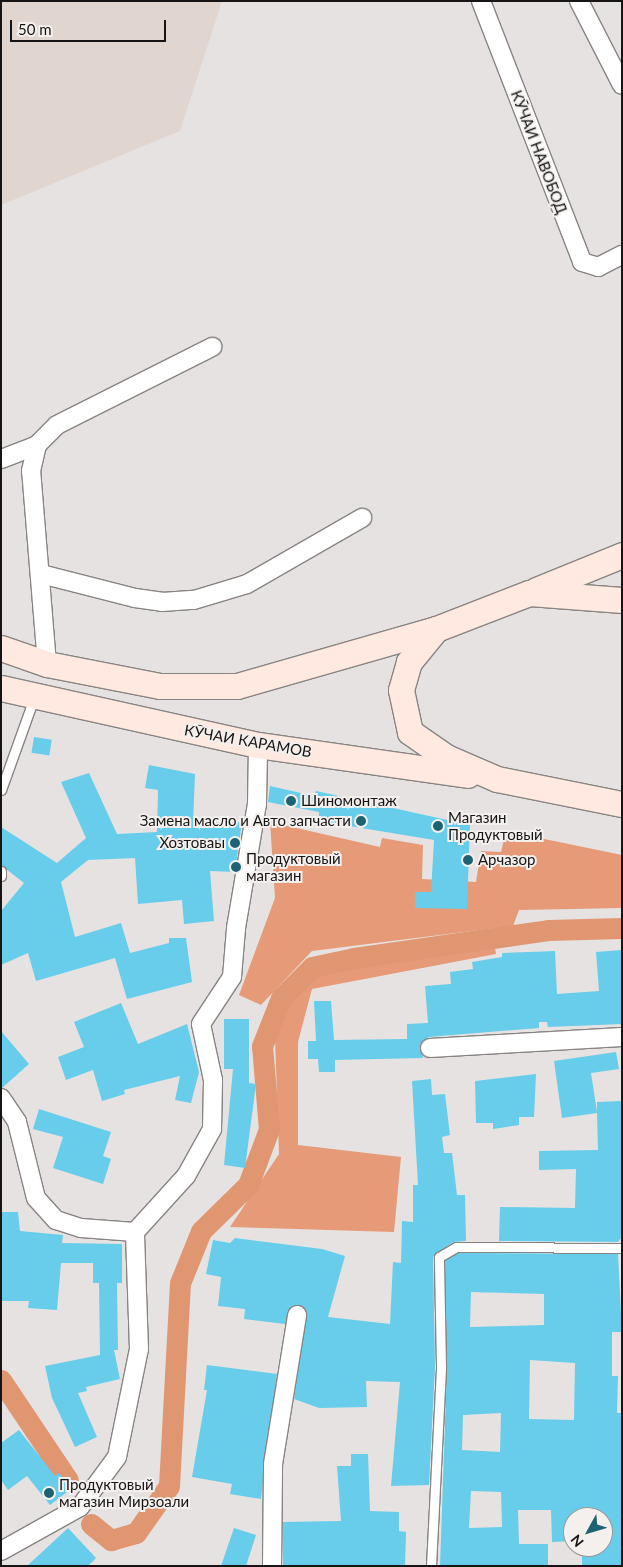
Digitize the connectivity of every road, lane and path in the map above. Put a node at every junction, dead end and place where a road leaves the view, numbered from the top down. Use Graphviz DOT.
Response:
graph roads {
  1 [pos="481,1"];
  2 [pos="579,1"];
  3 [pos="622,85"];
  4 [pos="622,255"];
  5 [pos="212,347"];
  6 [pos="37,445"];
  7 [pos="1,460"];
  8 [pos="362,518"];
  9 [pos="622,556"];
  10 [pos="41,574"];
  11 [pos="529,593"];
  12 [pos="622,600"];
  13 [pos="436,629"];
  14 [pos="1,648"];
  15 [pos="47,664"];
  16 [pos="1,688"];
  17 [pos="34,698"];
  18 [pos="258,745"];
  19 [pos="497,779"];
  20 [pos="1,790"];
  21 [pos="622,804"];
  22 [pos="1,871"];
  23 [pos="1,876"];
  24 [pos="622,1037"];
  25 [pos="430,1048"];
  26 [pos="1,1098"];
  27 [pos="134,1232"];
  28 [pos="622,1248"];
  29 [pos="297,1315"];
  30 [pos="1,1551"];
  31 [pos="272,1566"];
  32 [pos="431,1566"];
  1 -- 4 [label="street, КӮЧАИ НАВОБОД"];
  2 -- 3 [label="street"];
  5 -- 6 [label="street"];
  6 -- 7 [label="street"];
  6 -- 10 [label="street"];
  8 -- 10 [label="street"];
  9 -- 11 [label="main road"];
  10 -- 15 [label="street"];
  11 -- 12 [label="main road, КӮЧАИ КАРАМОВ"];
  11 -- 13 [label="main road, КӮЧАИ КАРАМОВ"];
  13 -- 15 [label="main road, КӮЧАИ КАРАМОВ"];
  13 -- 19 [label="main road, КӮЧАИ КАРАМОВ"];
  14 -- 15 [label="main road, КӮЧАИ КАРАМОВ"];
  16 -- 17 [label="main road, КӮЧАИ КАРАМОВ"];
  17 -- 18 [label="main road, КӮЧАИ КАРАМОВ"];
  17 -- 20 [label="lane"];
  18 -- 19 [label="main road, КӮЧАИ КАРАМОВ"];
  18 -- 27 [label="street"];
  19 -- 21 [label="main road, КӮЧАИ КАРАМОВ"];
  22 -- 23 [label="lane"];
  24 -- 25 [label="street"];
  26 -- 27 [label="street"];
  27 -- 30 [label="street"];
  28 -- 32 [label="lane"];
  29 -- 31 [label="street"];
}
